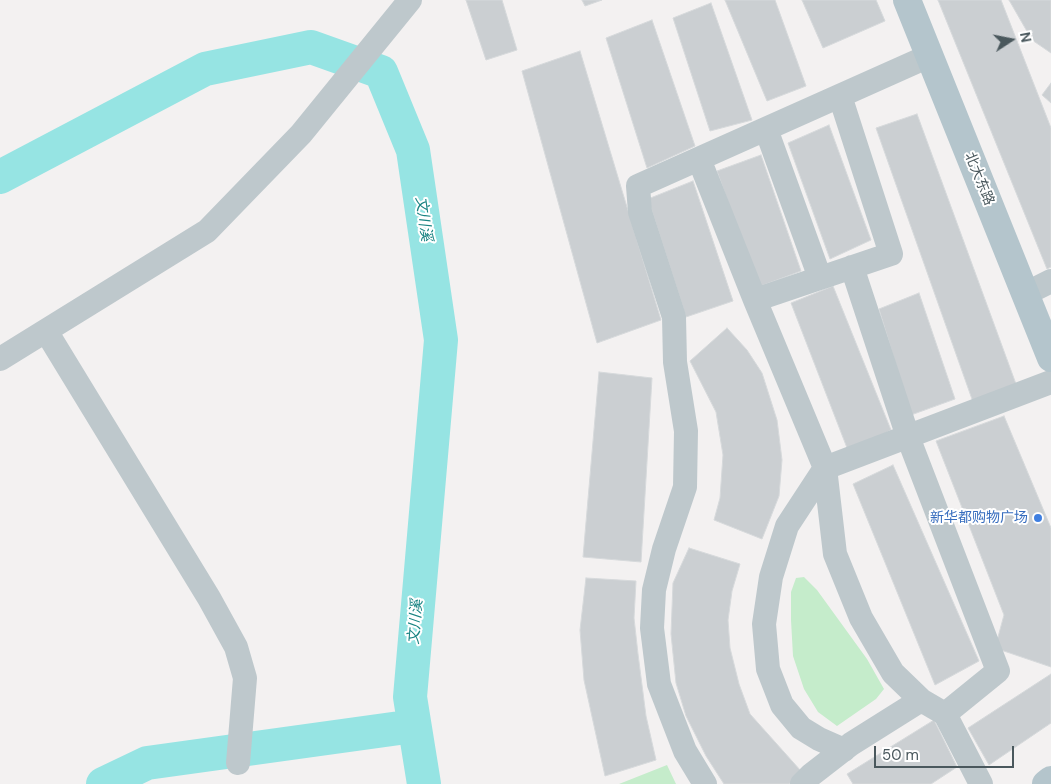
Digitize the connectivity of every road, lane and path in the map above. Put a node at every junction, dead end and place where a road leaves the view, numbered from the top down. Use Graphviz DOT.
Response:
graph roads {
  1 [pos="410,0"];
  2 [pos="906,0"];
  3 [pos="929,56"];
  4 [pos="840,96"];
  5 [pos="766,129"];
  6 [pos="699,159"];
  7 [pos="852,267"];
  8 [pos="820,278"];
  9 [pos="1051,282"];
  10 [pos="1025,294"];
  11 [pos="755,300"];
  12 [pos="46,332"];
  13 [pos="1051,358"];
  14 [pos="0,359"];
  15 [pos="1051,382"];
  16 [pos="908,437"];
  17 [pos="825,468"];
  18 [pos="921,700"];
  19 [pos="945,714"];
  20 [pos="844,750"];
  21 [pos="238,763"];
  22 [pos="1051,780"];
  23 [pos="705,784"];
  24 [pos="802,784"];
  25 [pos="981,784"];
  26 [pos="1046,784"];
  1 -- 12 [label="street"];
  2 -- 3 [label="main road, 北大东路"];
  3 -- 4 [label="street"];
  3 -- 10 [label="main road, 北大东路"];
  4 -- 5 [label="street"];
  4 -- 7 [label="street"];
  5 -- 6 [label="street"];
  5 -- 8 [label="street"];
  6 -- 11 [label="street"];
  6 -- 23 [label="street"];
  7 -- 8 [label="street"];
  7 -- 16 [label="street"];
  8 -- 11 [label="street"];
  9 -- 10 [label="street"];
  10 -- 13 [label="main road, 北大东路"];
  11 -- 17 [label="street"];
  12 -- 14 [label="street"];
  12 -- 21 [label="street"];
  15 -- 16 [label="street"];
  16 -- 17 [label="street"];
  16 -- 19 [label="street"];
  17 -- 18 [label="street"];
  17 -- 20 [label="street"];
  18 -- 19 [label="street"];
  18 -- 20 [label="street"];
  19 -- 25 [label="street"];
  20 -- 24 [label="street"];
  22 -- 26 [label="main road"];
}
